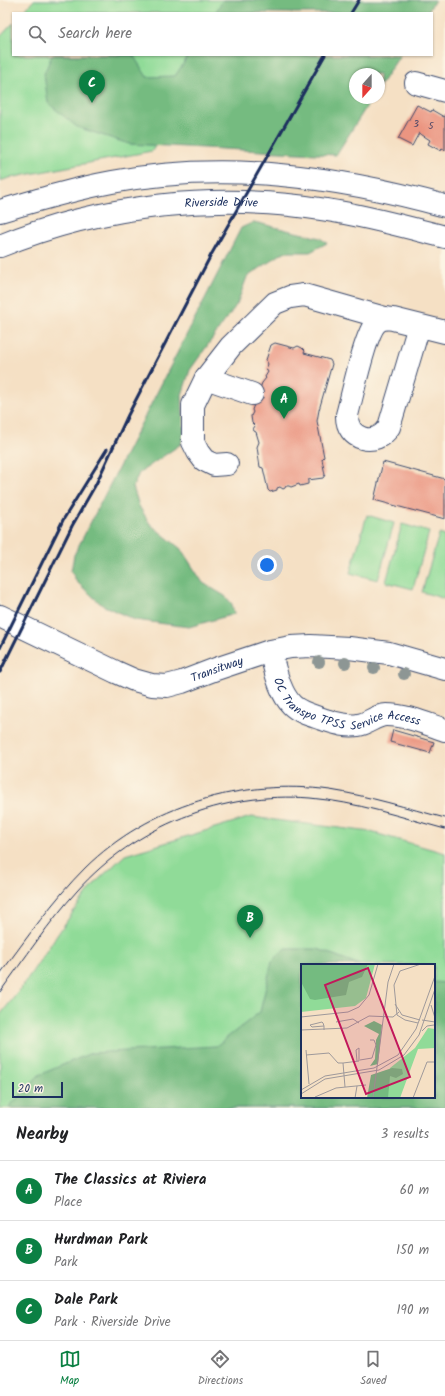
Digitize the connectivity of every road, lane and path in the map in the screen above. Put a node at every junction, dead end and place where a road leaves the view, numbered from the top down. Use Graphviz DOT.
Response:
graph roads {
  1 [pos="416,83"];
  2 [pos="445,90"];
  3 [pos="445,206"];
  4 [pos="0,211"];
  5 [pos="445,237"];
  6 [pos="0,246"];
  7 [pos="385,318"];
  8 [pos="419,326"];
  9 [pos="445,332"];
  10 [pos="206,378"];
  11 [pos="252,394"];
  12 [pos="227,464"];
  13 [pos="0,616"];
  14 [pos="270,651"];
  15 [pos="445,669"];
  16 [pos="445,730"];
  1 -- 2 [label="main road"];
  3 -- 4 [label="main road"];
  5 -- 6 [label="main road, Riverside Drive"];
  7 -- 8 [label="main road"];
  7 -- 8 [label="main road"];
  7 -- 10 [label="main road"];
  8 -- 9 [label="main road"];
  10 -- 11 [label="main road"];
  10 -- 12 [label="main road"];
  13 -- 14 [label="main road, Transitway"];
  14 -- 15 [label="main road, Transitway"];
  14 -- 16 [label="main road, OC Transpo TPSS Service Access"];
}
